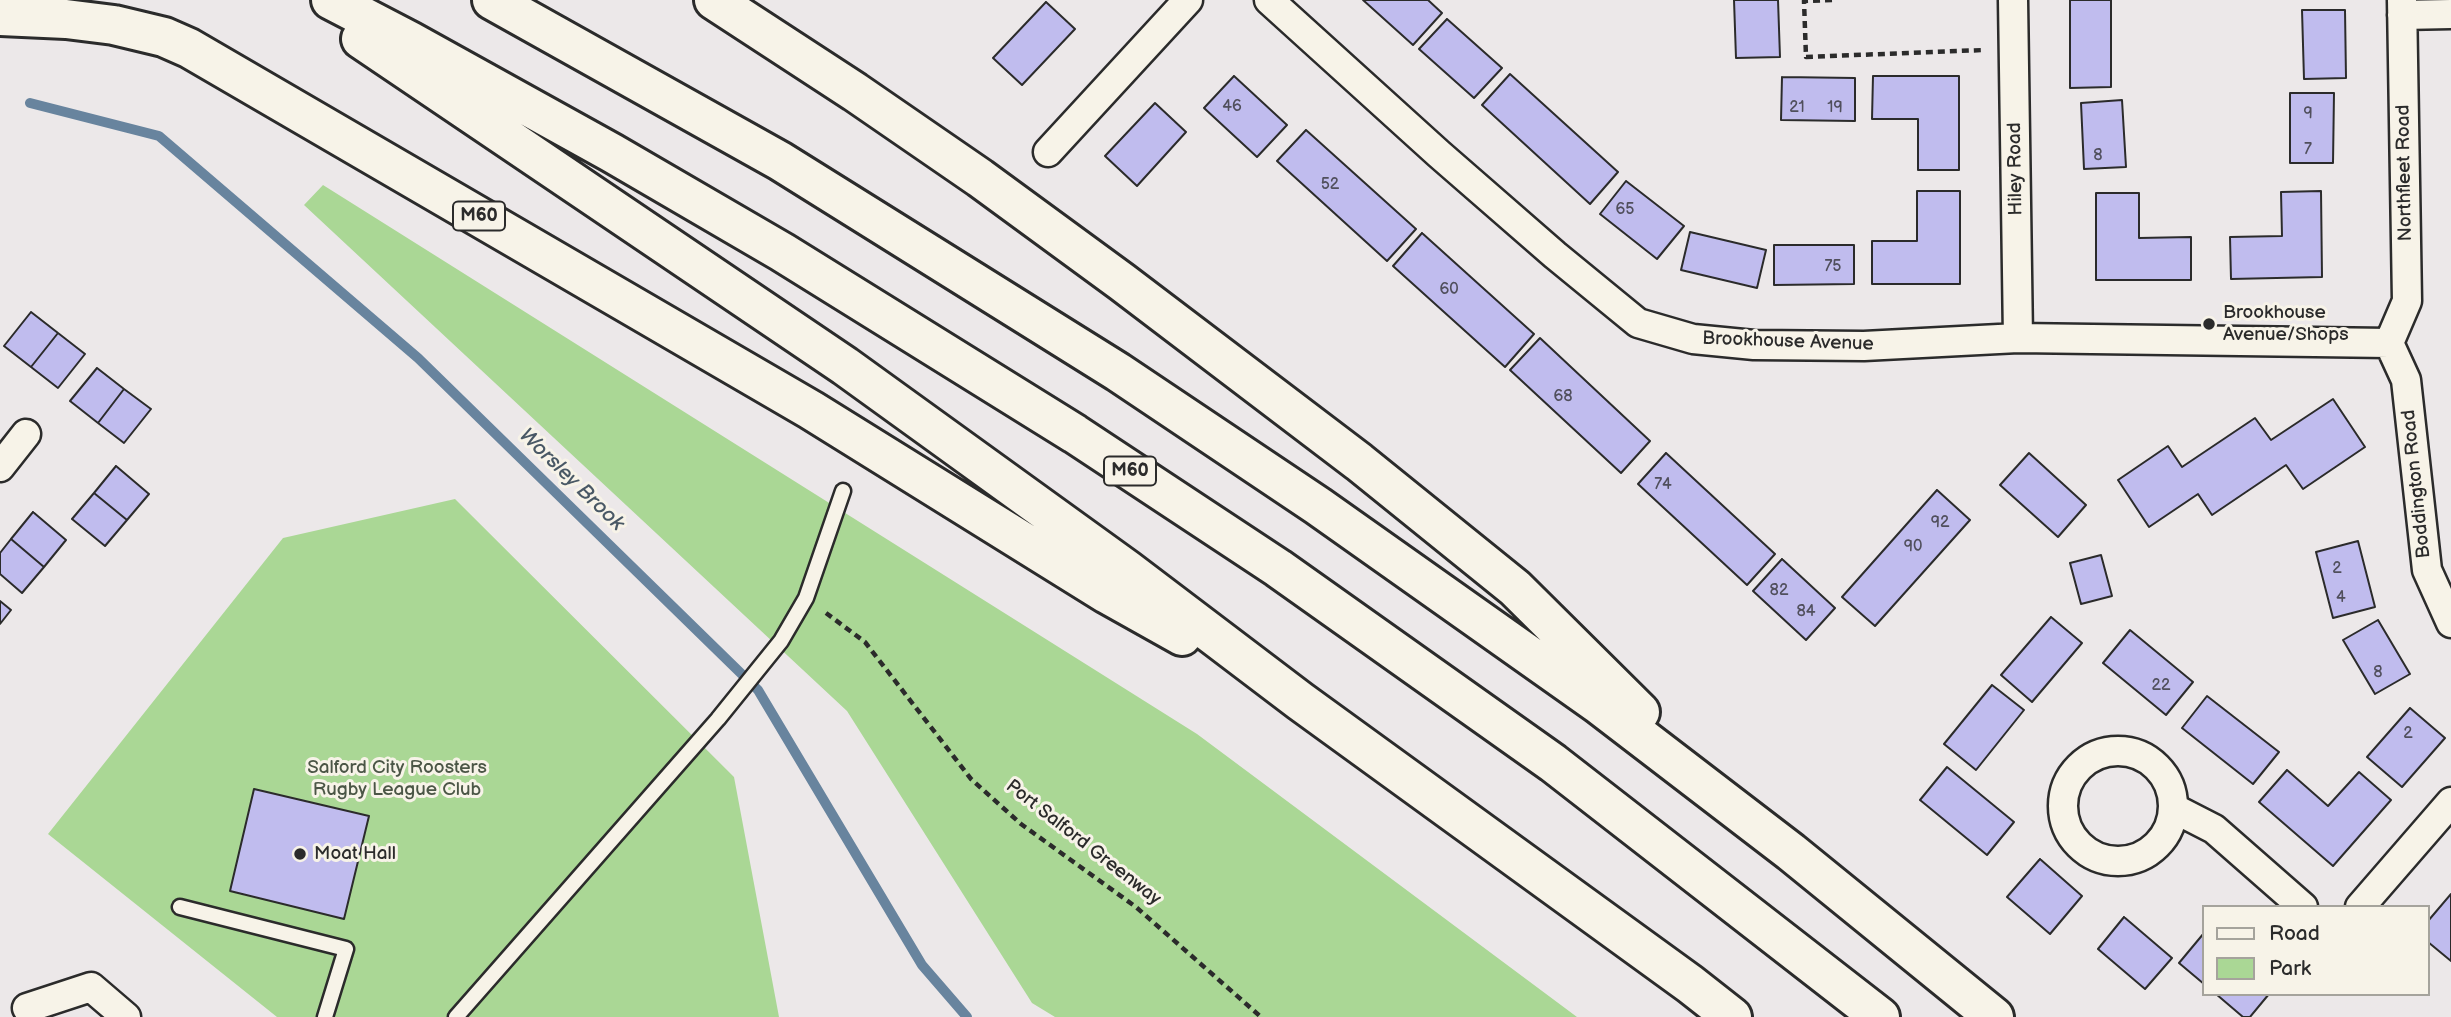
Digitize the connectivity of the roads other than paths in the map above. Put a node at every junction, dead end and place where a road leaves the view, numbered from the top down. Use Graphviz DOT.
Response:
graph roads {
  1 [pos="25,0"];
  2 [pos="304,0"];
  3 [pos="331,0"];
  4 [pos="492,0"];
  5 [pos="714,0"];
  6 [pos="1188,0"];
  7 [pos="1269,0"];
  8 [pos="2013,0"];
  9 [pos="0,8"];
  10 [pos="2402,8"];
  11 [pos="2451,14"];
  12 [pos="0,16"];
  13 [pos="1048,152"];
  14 [pos="2018,338"];
  15 [pos="2389,343"];
  16 [pos="26,434"];
  17 [pos="0,467"];
  18 [pos="843,491"];
  19 [pos="2451,623"];
  20 [pos="1300,701"];
  21 [pos="2451,802"];
  22 [pos="1730,806"];
  23 [pos="2173,808"];
  24 [pos="2301,905"];
  25 [pos="2362,905"];
  26 [pos="180,907"];
  27 [pos="27,1008"];
  28 [pos="126,1017"];
  29 [pos="324,1017"];
  30 [pos="456,1017"];
  31 [pos="1732,1017"];
  32 [pos="1880,1017"];
  33 [pos="1994,1017"];
  1 -- 9 [label="highway"];
  2 -- 20 [label="highway"];
  3 -- 32 [label="highway, M60"];
  4 -- 22 [label="highway"];
  5 -- 22 [label="highway"];
  6 -- 13 [label="street"];
  7 -- 14 [label="street, Brookhouse Avenue"];
  8 -- 14 [label="street, Hiley Road"];
  10 -- 11 [label="street"];
  10 -- 15 [label="street, Northfleet Road"];
  12 -- 20 [label="highway, M60"];
  14 -- 15 [label="street, Brookhouse Avenue"];
  15 -- 19 [label="street, Boddington Road"];
  16 -- 17 [label="street"];
  18 -- 30 [label="lane"];
  20 -- 31 [label="highway, M60"];
  21 -- 25 [label="street"];
  22 -- 33 [label="highway"];
  23 -- 24 [label="street"];
  26 -- 29 [label="lane"];
  27 -- 28 [label="street"];
}
